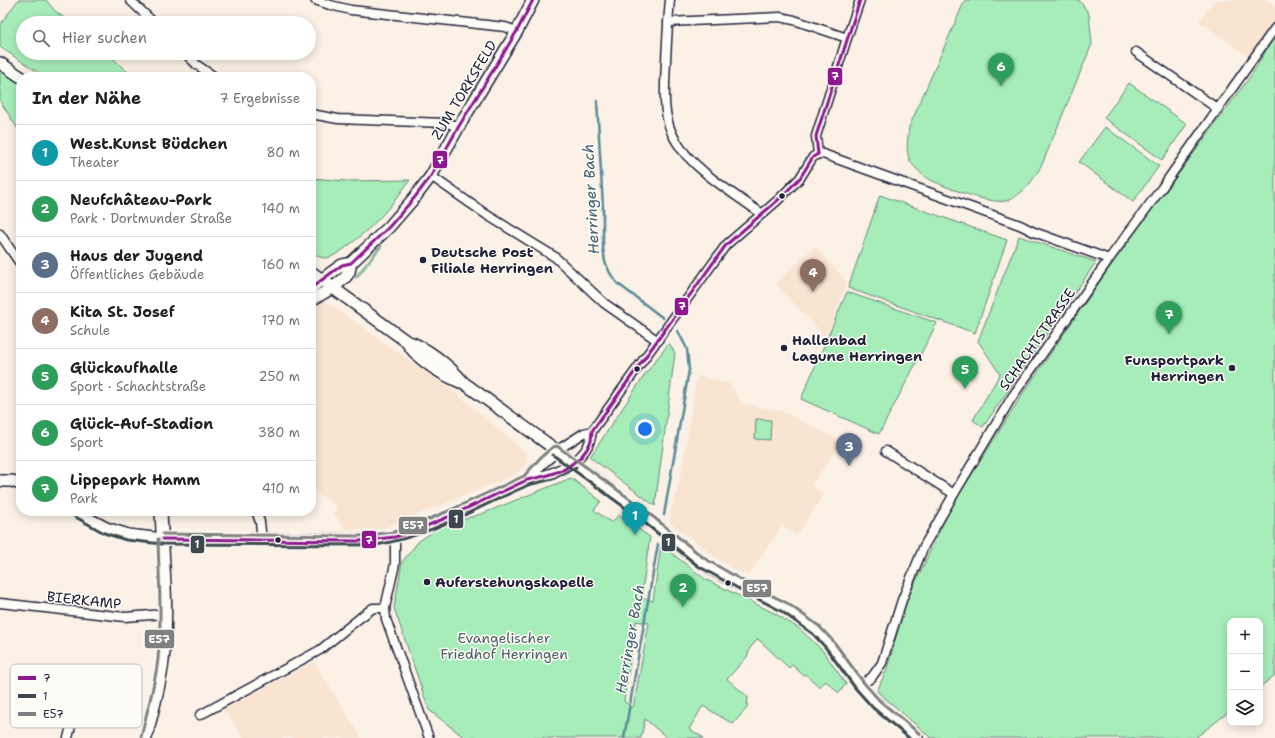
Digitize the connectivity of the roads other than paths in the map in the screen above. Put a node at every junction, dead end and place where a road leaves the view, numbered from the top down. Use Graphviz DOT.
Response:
graph roads {
  1 [pos="130,0"];
  2 [pos="315,0"];
  3 [pos="533,0"];
  4 [pos="670,0"];
  5 [pos="860,0"];
  6 [pos="147,16"];
  7 [pos="668,22"];
  8 [pos="1275,28"];
  9 [pos="517,31"];
  10 [pos="847,38"];
  11 [pos="1136,52"];
  12 [pos="192,60"];
  13 [pos="0,63"];
  14 [pos="208,72"];
  15 [pos="16,74"];
  16 [pos="1218,109"];
  17 [pos="316,115"];
  18 [pos="459,126"];
  19 [pos="818,154"];
  20 [pos="431,176"];
  21 [pos="762,214"];
  22 [pos="0,234"];
  23 [pos="16,258"];
  24 [pos="1109,259"];
  25 [pos="351,262"];
  26 [pos="316,276"];
  27 [pos="321,280"];
  28 [pos="316,284"];
  29 [pos="332,288"];
  30 [pos="316,297"];
  31 [pos="658,341"];
  32 [pos="592,432"];
  33 [pos="556,451"];
  34 [pos="886,451"];
  35 [pos="573,463"];
  36 [pos="527,480"];
  37 [pos="0,481"];
  38 [pos="16,482"];
  39 [pos="954,494"];
  40 [pos="83,516"];
  41 [pos="161,516"];
  42 [pos="258,516"];
  43 [pos="395,537"];
  44 [pos="163,539"];
  45 [pos="262,540"];
  46 [pos="0,603"];
  47 [pos="385,608"];
  48 [pos="165,614"];
  49 [pos="860,686"];
  50 [pos="200,715"];
  51 [pos="70,728"];
  52 [pos="68,738"];
  53 [pos="146,738"];
  54 [pos="429,738"];
  55 [pos="917,738"];
  1 -- 6 [label="street"];
  2 -- 9 [label="street"];
  3 -- 9 [label="main road, ZUM TORKSFELD"];
  4 -- 7 [label="street"];
  5 -- 10 [label="street"];
  7 -- 10 [label="street"];
  7 -- 21 [label="street"];
  8 -- 16 [label="street, SCHACHTSTRASSE"];
  9 -- 18 [label="main road, ZUM TORKSFELD"];
  10 -- 19 [label="street"];
  11 -- 16 [label="street"];
  12 -- 14 [label="street"];
  13 -- 15 [label="main road"];
  16 -- 24 [label="street, SCHACHTSTRASSE"];
  17 -- 18 [label="street"];
  18 -- 20 [label="main road, ZUM TORKSFELD"];
  19 -- 21 [label="street"];
  19 -- 24 [label="street"];
  20 -- 25 [label="main road, ZUM TORKSFELD"];
  20 -- 31 [label="street"];
  21 -- 31 [label="street"];
  22 -- 23 [label="street"];
  24 -- 39 [label="street, SCHACHTSTRASSE"];
  25 -- 27 [label="main road, ZUM TORKSFELD"];
  25 -- 29 [label="main road, ZUM TORKSFELD"];
  26 -- 27 [label="main road"];
  27 -- 28 [label="main road, ZUM TORKSFELD"];
  27 -- 29 [label="main road"];
  29 -- 30 [label="main road, ZUM TORKSFELD"];
  29 -- 33 [label="main road"];
  31 -- 32 [label="street"];
  32 -- 33 [label="street"];
  32 -- 35 [label="street"];
  33 -- 35 [label="main road"];
  33 -- 36 [label="main road"];
  34 -- 39 [label="street"];
  35 -- 36 [label="main road"];
  35 -- 49 [label="main road"];
  36 -- 43 [label="main road"];
  37 -- 38 [label="main road"];
  39 -- 49 [label="street, SCHACHTSTRASSE"];
  40 -- 44 [label="main road"];
  41 -- 44 [label="main road"];
  42 -- 45 [label="street"];
  43 -- 45 [label="main road"];
  43 -- 47 [label="street"];
  44 -- 45 [label="main road"];
  44 -- 48 [label="main road"];
  46 -- 48 [label="street, BIERKAMP"];
  47 -- 50 [label="street"];
  47 -- 54 [label="street"];
  48 -- 53 [label="main road"];
  49 -- 55 [label="main road"];
  51 -- 52 [label="street"];
}
